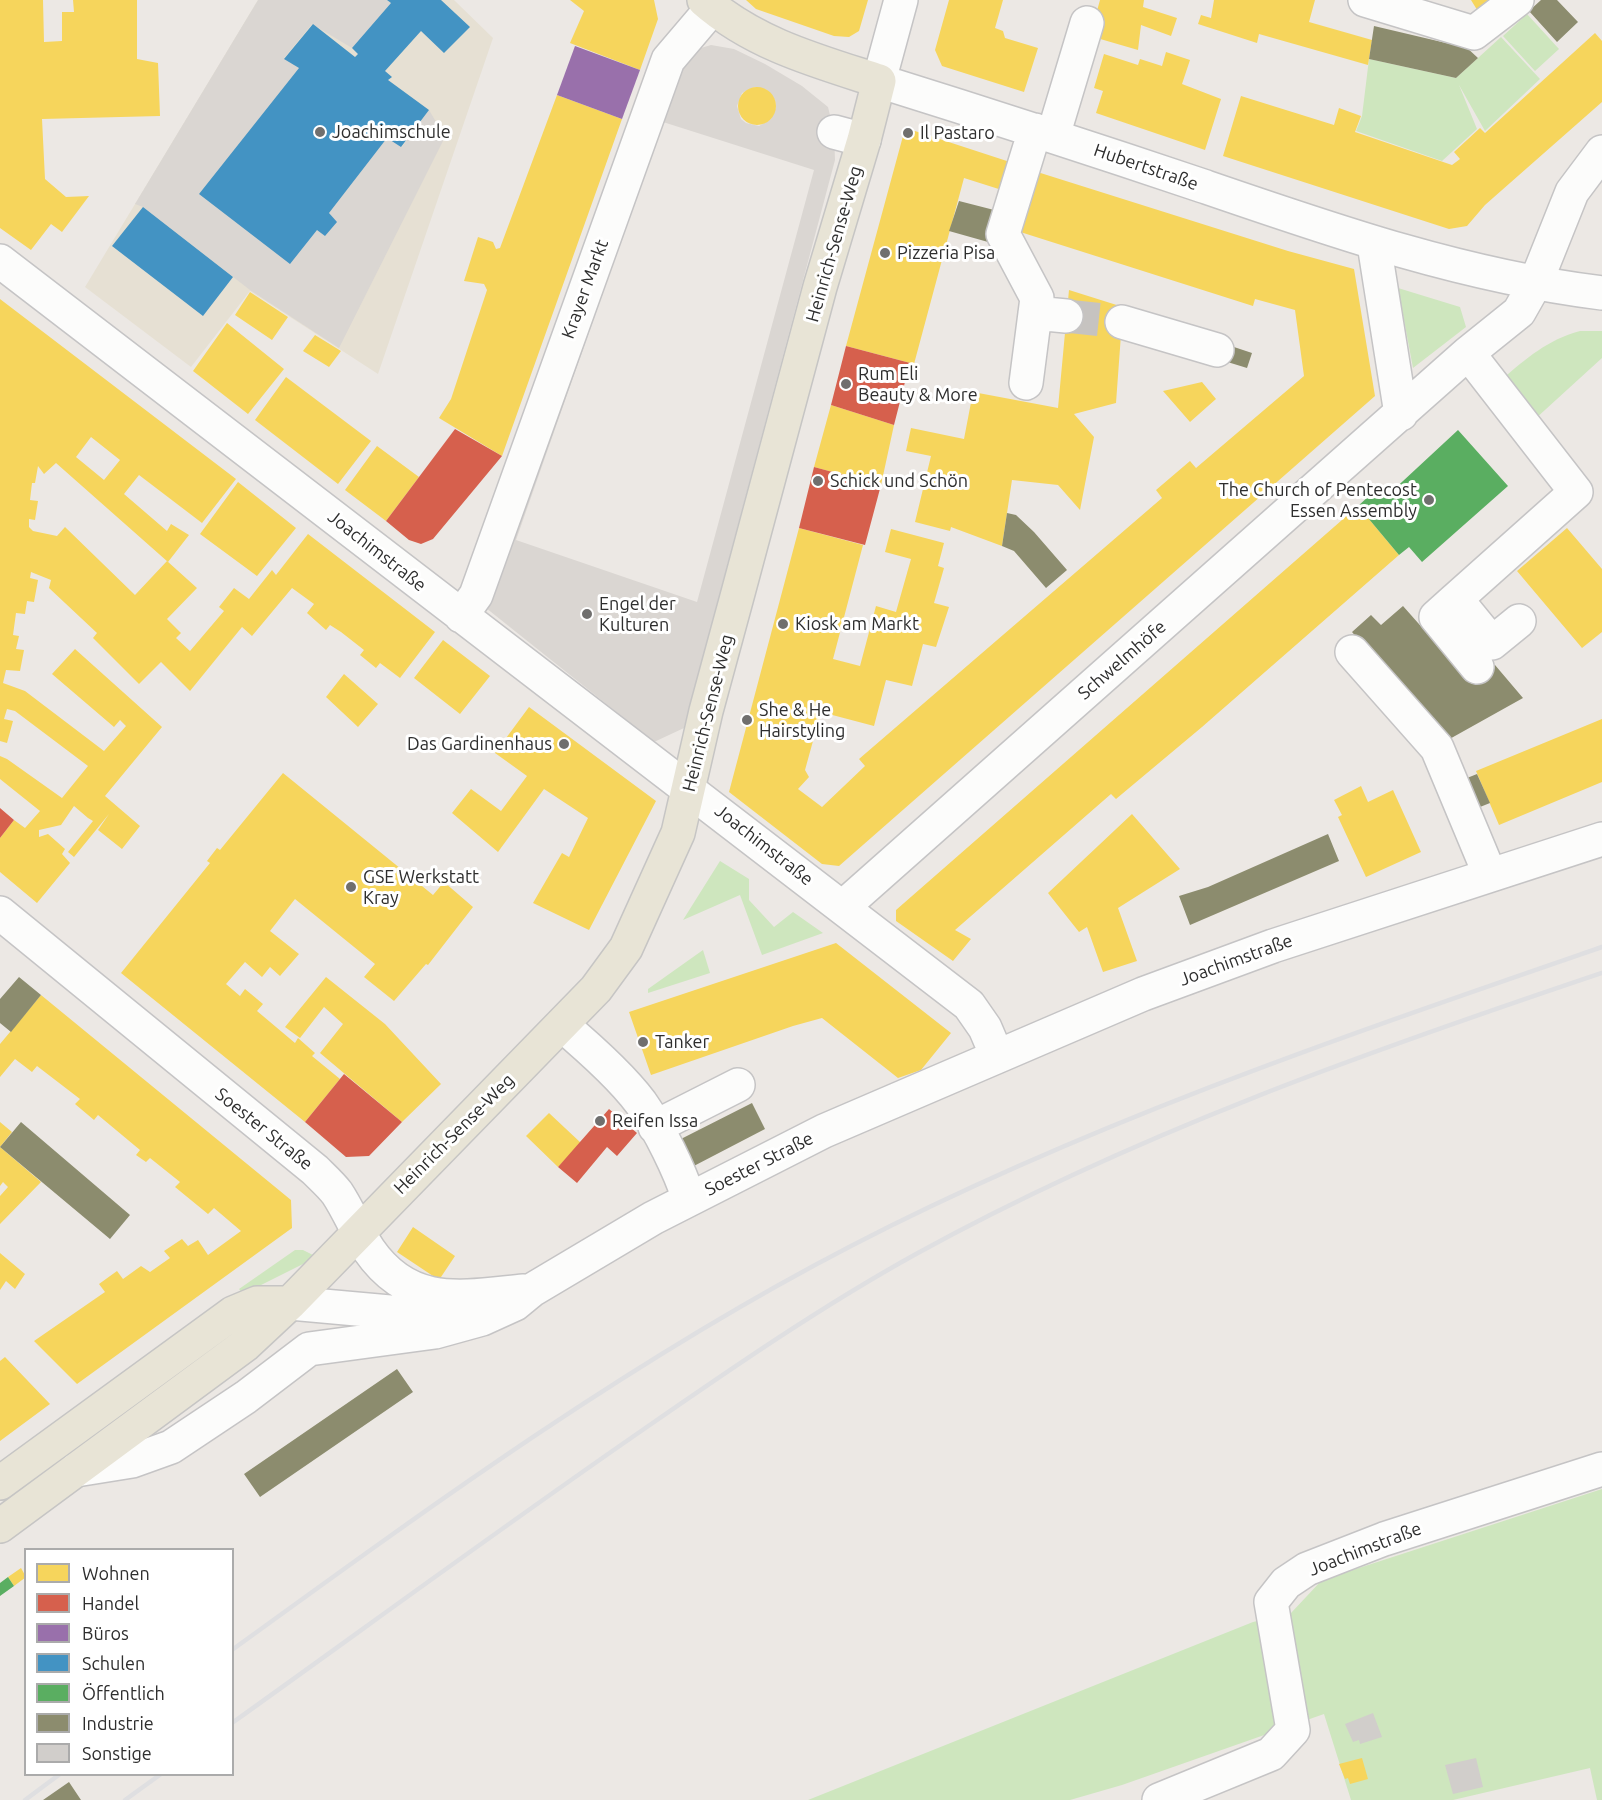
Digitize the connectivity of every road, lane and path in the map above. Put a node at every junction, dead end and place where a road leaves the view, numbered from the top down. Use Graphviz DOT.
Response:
graph roads {
  1 [pos="902,0"];
  2 [pos="1365,0"];
  3 [pos="1517,0"];
  4 [pos="708,4"];
  5 [pos="1087,22"];
  6 [pos="711,45"];
  7 [pos="879,81"];
  8 [pos="1044,133"];
  9 [pos="1602,152"];
  10 [pos="1374,244"];
  11 [pos="0,261"];
  12 [pos="1536,282"];
  13 [pos="1602,293"];
  14 [pos="1122,322"];
  15 [pos="1216,350"];
  16 [pos="1468,353"];
  17 [pos="1026,382"];
  18 [pos="1401,414"];
  19 [pos="1456,599"];
  20 [pos="461,616"];
  21 [pos="1519,621"];
  22 [pos="1352,652"];
  23 [pos="1477,667"];
  24 [pos="689,788"];
  25 [pos="1602,839"];
  26 [pos="1490,874"];
  27 [pos="844,906"];
  28 [pos="0,913"];
  29 [pos="562,1024"];
  30 [pos="997,1056"];
  31 [pos="738,1085"];
  32 [pos="654,1127"];
  33 [pos="689,1199"];
  34 [pos="358,1230"];
  35 [pos="532,1290"];
  36 [pos="290,1303"];
  37 [pos="340,1343"];
  38 [pos="1602,1469"];
  39 [pos="76,1470"];
  40 [pos="0,1483"];
  41 [pos="0,1526"];
  42 [pos="1159,1800"];
  1 -- 7 [label="street, Heinrich-Sense-Weg"];
  2 -- 3 [label="street"];
  4 -- 6 [label="street"];
  4 -- 7 [label="main road, Hubertstraße"];
  4 -- 20 [label="street, Krayer Markt"];
  5 -- 8 [label="street"];
  7 -- 8 [label="street, Hubertstraße"];
  7 -- 24 [label="main road, Heinrich-Sense-Weg"];
  8 -- 10 [label="street, Hubertstraße"];
  8 -- 17 [label="street"];
  9 -- 12 [label="street, Schwelmhöfe"];
  10 -- 12 [label="street, Hubertstraße"];
  10 -- 18 [label="street"];
  11 -- 20 [label="street, Joachimstraße"];
  12 -- 13 [label="street, Hubertstraße"];
  12 -- 16 [label="street, Schwelmhöfe"];
  14 -- 15 [label="street"];
  16 -- 18 [label="street, Schwelmhöfe"];
  16 -- 19 [label="street"];
  18 -- 27 [label="street, Schwelmhöfe"];
  19 -- 21 [label="street"];
  19 -- 23 [label="street"];
  20 -- 24 [label="street, Joachimstraße"];
  22 -- 26 [label="street"];
  24 -- 27 [label="street, Joachimstraße"];
  24 -- 29 [label="main road, Heinrich-Sense-Weg"];
  25 -- 26 [label="street, Joachimstraße"];
  26 -- 30 [label="street, Joachimstraße"];
  27 -- 30 [label="street, Joachimstraße"];
  28 -- 34 [label="street, Soester Straße"];
  29 -- 32 [label="street"];
  29 -- 34 [label="main road, Heinrich-Sense-Weg"];
  30 -- 33 [label="street, Soester Straße"];
  31 -- 32 [label="street"];
  32 -- 33 [label="street"];
  33 -- 35 [label="street, Soester Straße"];
  34 -- 35 [label="street, Soester Straße"];
  34 -- 36 [label="main road, Heinrich-Sense-Weg"];
  35 -- 36 [label="street, Soester Straße"];
  35 -- 37 [label="street, Soester Straße"];
  36 -- 39 [label="main road, Heinrich-Sense-Weg"];
  36 -- 40 [label="main road"];
  37 -- 39 [label="street, Heinrich-Sense-Weg"];
  38 -- 42 [label="street, Joachimstraße"];
  39 -- 41 [label="main road, Heinrich-Sense-Weg"];
}
